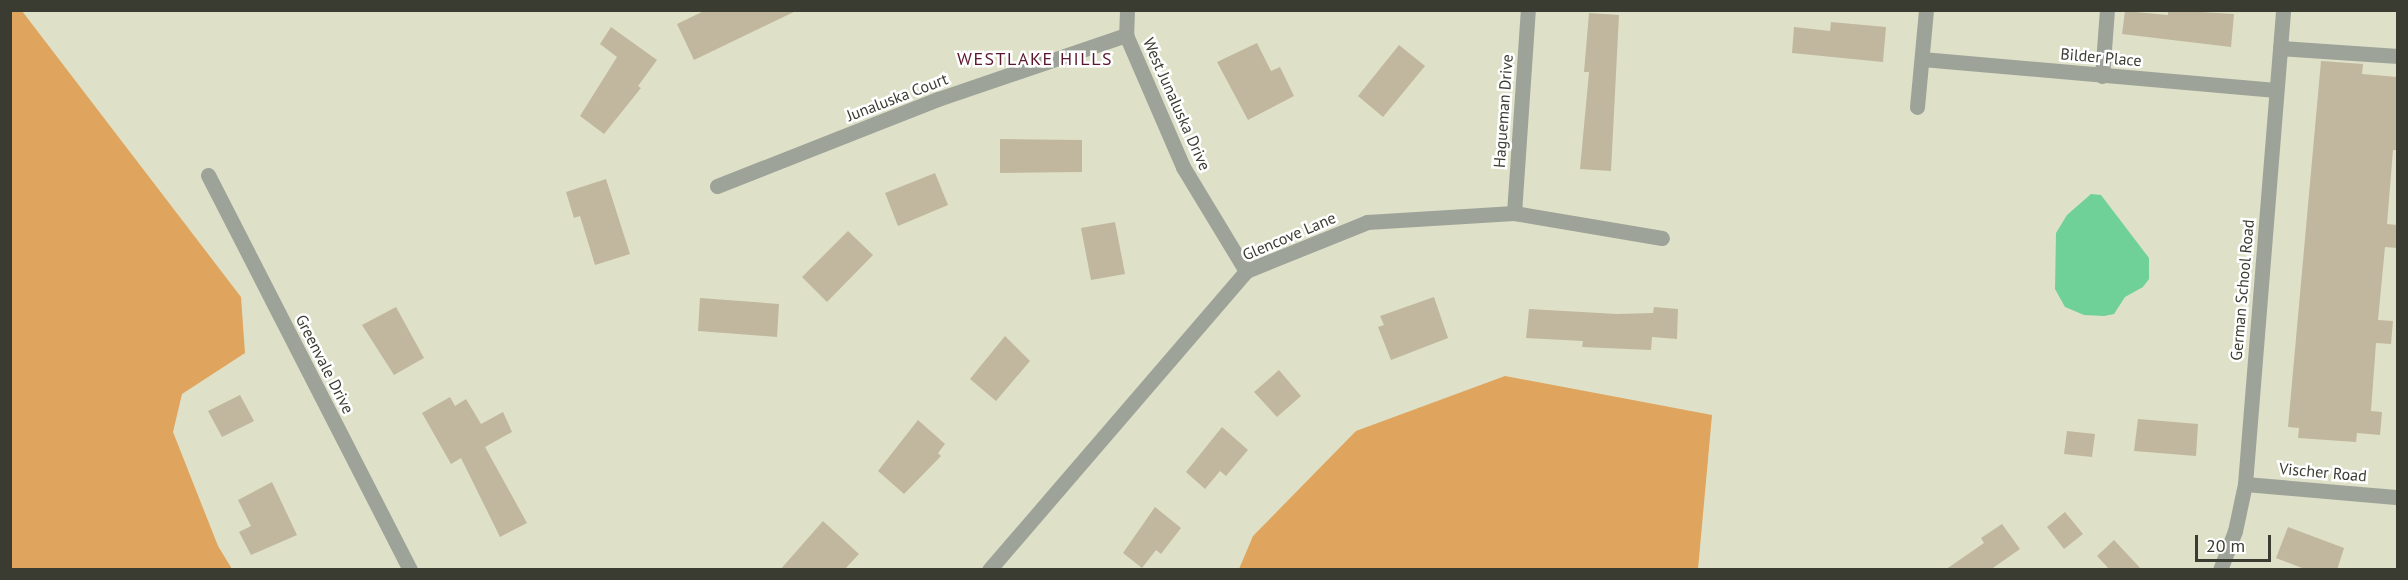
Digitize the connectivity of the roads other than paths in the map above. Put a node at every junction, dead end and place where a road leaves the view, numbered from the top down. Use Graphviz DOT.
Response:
graph roads {
  1 [pos="1127,10"];
  2 [pos="1528,10"];
  3 [pos="1926,10"];
  4 [pos="2107,10"];
  5 [pos="2283,10"];
  6 [pos="1126,35"];
  7 [pos="2280,48"];
  8 [pos="2397,56"];
  9 [pos="1922,59"];
  10 [pos="2102,76"];
  11 [pos="2276,90"];
  12 [pos="1917,107"];
  13 [pos="208,175"];
  14 [pos="717,186"];
  15 [pos="1514,213"];
  16 [pos="1662,238"];
  17 [pos="1246,271"];
  18 [pos="2245,484"];
  19 [pos="2397,497"];
  20 [pos="410,570"];
  21 [pos="989,570"];
  22 [pos="2220,570"];
  1 -- 6 [label="street, West Junaluska Drive"];
  2 -- 15 [label="street, Hagueman Drive"];
  3 -- 9 [label="street"];
  4 -- 10 [label="street"];
  5 -- 7 [label="street, German School Road"];
  6 -- 14 [label="street, Junaluska Court"];
  6 -- 17 [label="street, West Junaluska Drive"];
  7 -- 8 [label="street"];
  7 -- 11 [label="street, German School Road"];
  9 -- 10 [label="street, Bilder Place"];
  9 -- 12 [label="street"];
  10 -- 11 [label="street, Bilder Place"];
  11 -- 18 [label="street, German School Road"];
  13 -- 20 [label="street, Greenvale Drive"];
  15 -- 16 [label="street, Glencove Lane"];
  15 -- 17 [label="street, Glencove Lane"];
  17 -- 21 [label="street, Glencove Lane"];
  18 -- 19 [label="street, Vischer Road"];
  18 -- 22 [label="street, German School Road"];
}
